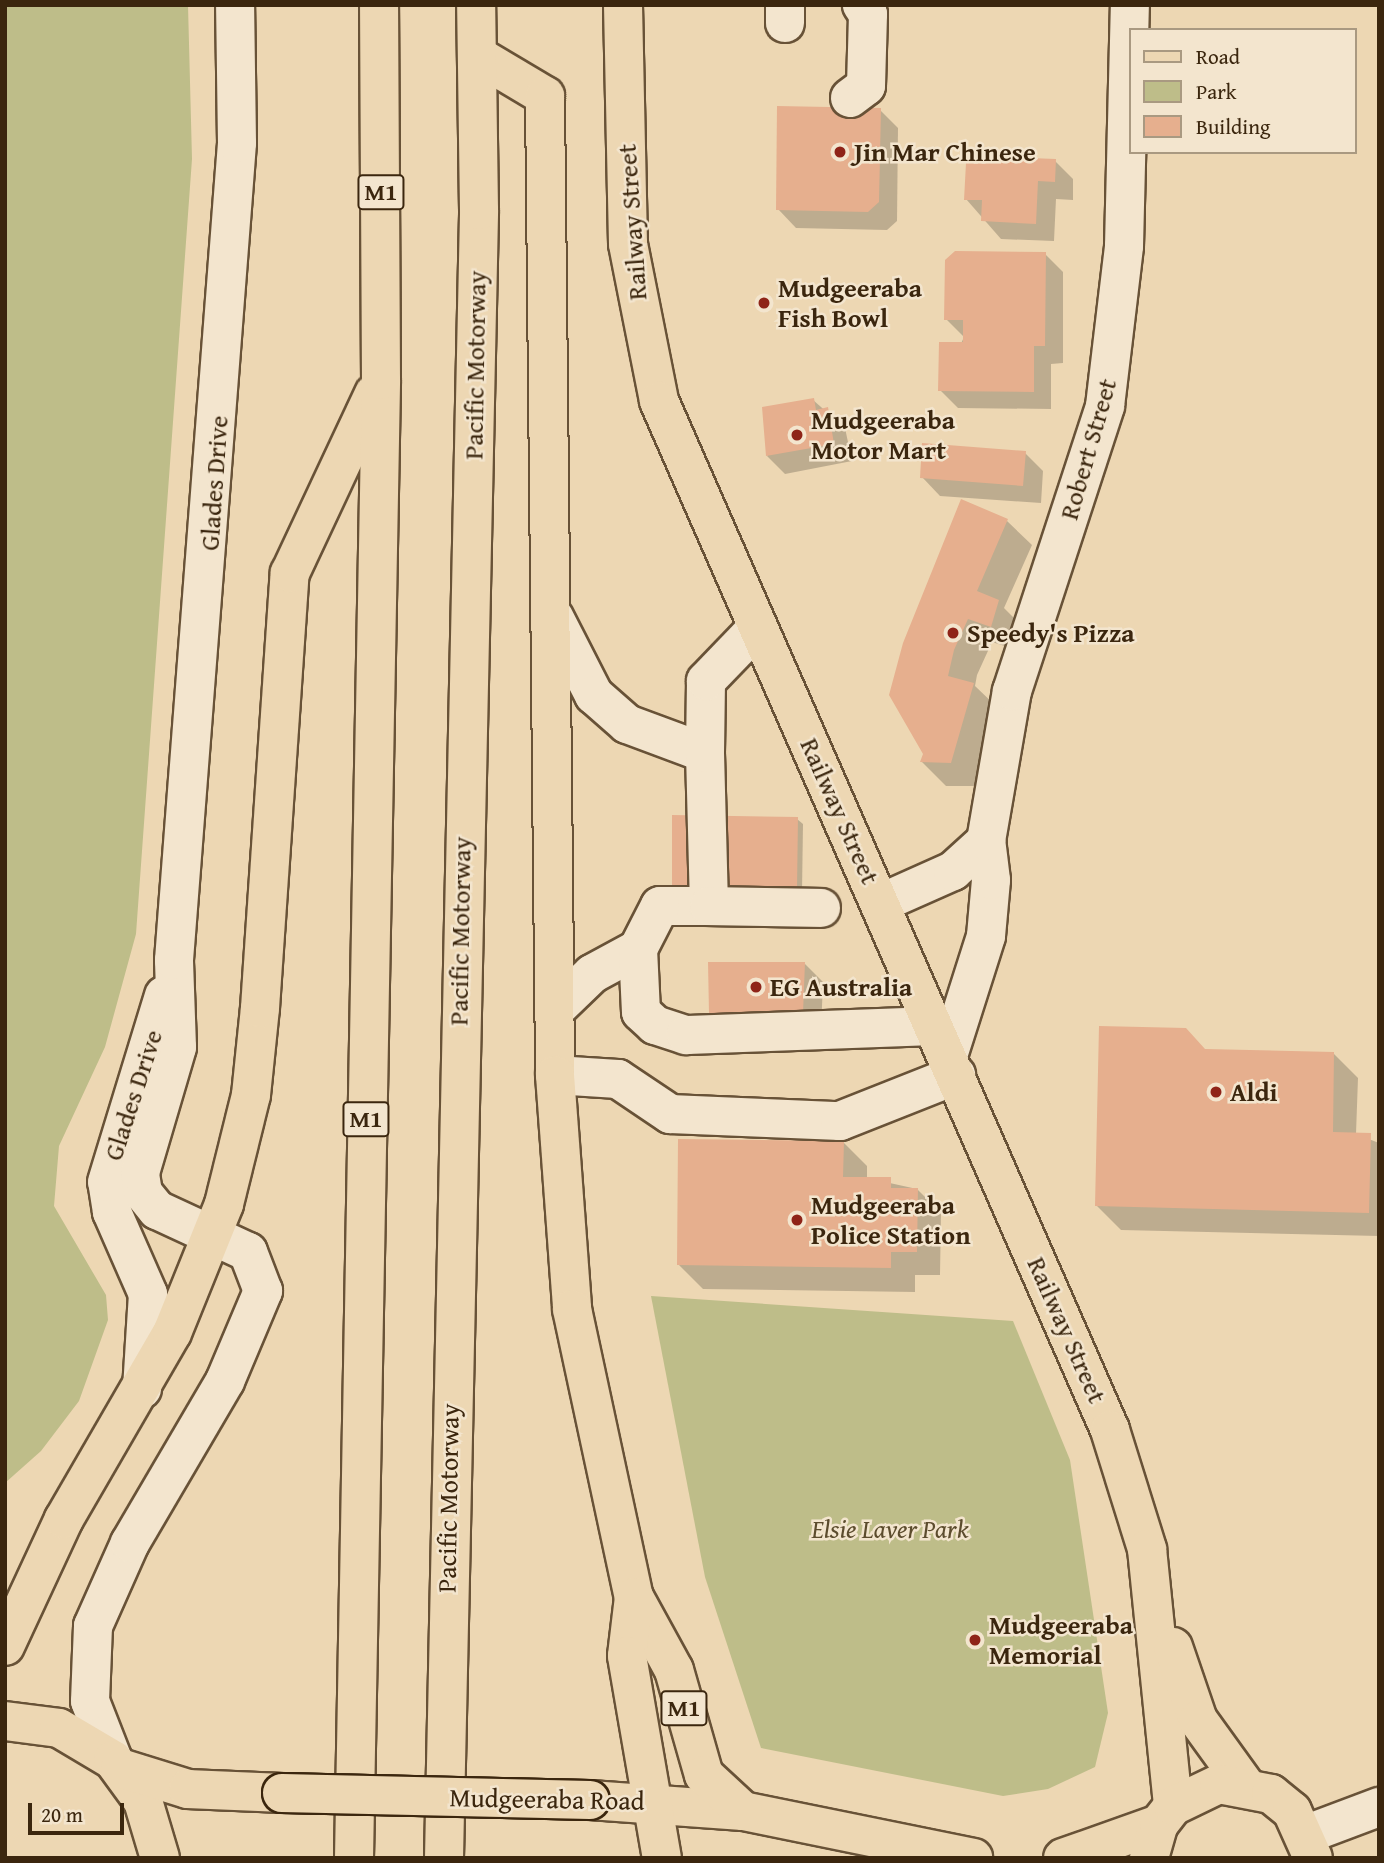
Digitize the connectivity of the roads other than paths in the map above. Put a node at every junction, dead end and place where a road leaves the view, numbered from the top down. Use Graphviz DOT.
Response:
graph roads {
  1 [pos="235,5"];
  2 [pos="379,5"];
  3 [pos="476,5"];
  4 [pos="623,5"];
  5 [pos="862,5"];
  6 [pos="1130,5"];
  7 [pos="1129,28"];
  8 [pos="478,56"];
  9 [pos="1128,90"];
  10 [pos="850,98"];
  11 [pos="381,380"];
  12 [pos="554,617"];
  13 [pos="757,628"];
  14 [pos="705,752"];
  15 [pos="986,841"];
  16 [pos="881,903"];
  17 [pos="709,906"];
  18 [pos="821,908"];
  19 [pos="638,949"];
  20 [pos="174,960"];
  21 [pos="558,1007"];
  22 [pos="946,1052"];
  23 [pos="555,1075"];
  24 [pos="214,1234"];
  25 [pos="141,1391"];
  26 [pos="44,1562"];
  27 [pos="5,1574"];
  28 [pos="1155,1595"];
  29 [pos="634,1597"];
  30 [pos="5,1646"];
  31 [pos="5,1721"];
  32 [pos="116,1764"];
  33 [pos="1245,1784"];
  34 [pos="650,1801"];
  35 [pos="1379,1807"];
  36 [pos="743,1811"];
  37 [pos="1160,1829"];
  38 [pos="1310,1846"];
  39 [pos="160,1858"];
  40 [pos="354,1858"];
  41 [pos="444,1858"];
  42 [pos="662,1858"];
  43 [pos="973,1858"];
  44 [pos="1063,1858"];
  1 -- 20 [label="street, Glades Drive"];
  2 -- 11 [label="main road, M1"];
  3 -- 8 [label="main road, Pacific Motorway"];
  4 -- 13 [label="main road, Railway Street"];
  5 -- 10 [label="street"];
  6 -- 7 [label="street, Robert Street"];
  8 -- 12 [label="main road, M1"];
  8 -- 41 [label="main road, Pacific Motorway"];
  9 -- 15 [label="street, Robert Street"];
  11 -- 24 [label="main road, M1"];
  11 -- 40 [label="main road, M1"];
  12 -- 14 [label="street"];
  12 -- 21 [label="main road, M1"];
  13 -- 14 [label="street"];
  13 -- 16 [label="main road, Railway Street"];
  14 -- 17 [label="street"];
  15 -- 16 [label="street"];
  15 -- 22 [label="street, Robert Street"];
  16 -- 22 [label="main road, Railway Street"];
  17 -- 18 [label="street"];
  17 -- 19 [label="street"];
  19 -- 21 [label="street"];
  19 -- 22 [label="street"];
  20 -- 24 [label="street, Glades Drive"];
  20 -- 25 [label="street, Glades Drive"];
  21 -- 23 [label="main road, M1"];
  22 -- 23 [label="street"];
  22 -- 28 [label="main road, Railway Street"];
  23 -- 29 [label="main road, M1"];
  24 -- 25 [label="main road, M1"];
  24 -- 32 [label="street, Glades Drive"];
  25 -- 26 [label="main road, M1"];
  26 -- 27 [label="main road"];
  26 -- 30 [label="main road, M1"];
  28 -- 33 [label="main road, Railway Street"];
  28 -- 37 [label="main road, Railway Street"];
  29 -- 34 [label="main road, M1"];
  29 -- 36 [label="main road, M1"];
  31 -- 32 [label="main road"];
  32 -- 34 [label="main road, Mudgeeraba Road, bridge"];
  32 -- 39 [label="main road"];
  33 -- 37 [label="main road"];
  33 -- 38 [label="main road"];
  34 -- 36 [label="main road, Mudgeeraba Road"];
  34 -- 42 [label="main road, M1"];
  35 -- 38 [label="street"];
  36 -- 43 [label="main road, Mudgeeraba Road"];
  37 -- 44 [label="main road"];
}
